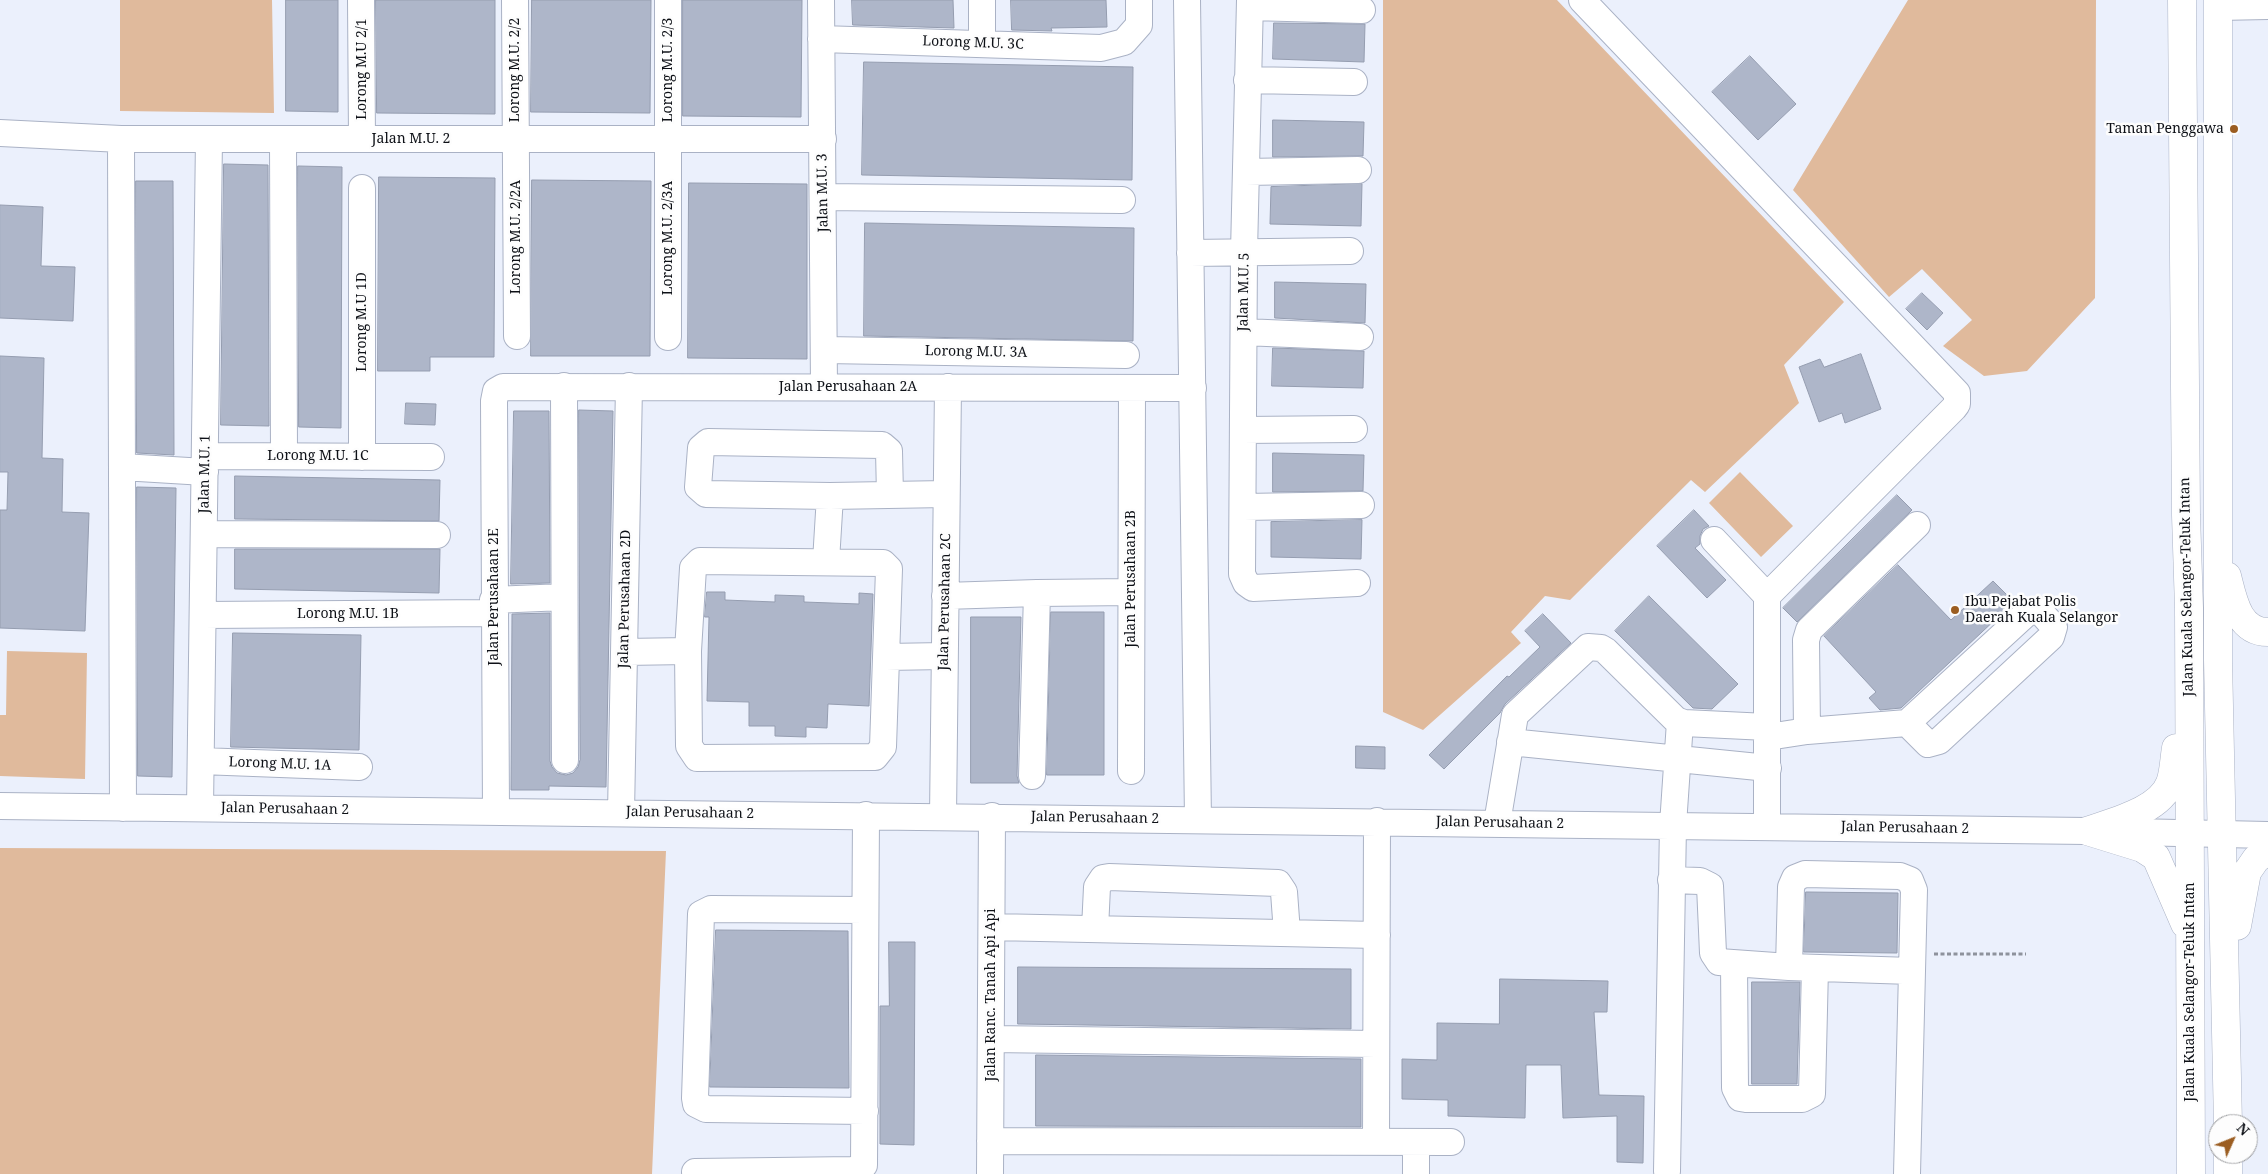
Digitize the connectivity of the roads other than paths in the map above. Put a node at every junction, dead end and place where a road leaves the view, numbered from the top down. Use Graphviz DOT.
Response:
graph roads {
  1 [pos="361,0"];
  2 [pos="515,0"];
  3 [pos="668,0"];
  4 [pos="821,0"];
  5 [pos="982,0"];
  6 [pos="1139,0"];
  7 [pos="1187,0"];
  8 [pos="1582,0"];
  9 [pos="2182,0"];
  10 [pos="2212,2"];
  11 [pos="1250,3"];
  12 [pos="2268,6"];
  13 [pos="1362,10"];
  14 [pos="822,40"];
  15 [pos="982,43"];
  16 [pos="1247,80"];
  17 [pos="1354,82"];
  18 [pos="0,133"];
  19 [pos="121,139"];
  20 [pos="210,139"];
  21 [pos="283,139"];
  22 [pos="362,139"];
  23 [pos="516,139"];
  24 [pos="668,139"];
  25 [pos="823,139"];
  26 [pos="1358,170"];
  27 [pos="1246,172"];
  28 [pos="362,188"];
  29 [pos="823,197"];
  30 [pos="1122,200"];
  31 [pos="1350,251"];
  32 [pos="1244,252"];
  33 [pos="1190,253"];
  34 [pos="1244,332"];
  35 [pos="517,336"];
  36 [pos="668,337"];
  37 [pos="1360,337"];
  38 [pos="825,350"];
  39 [pos="1126,355"];
  40 [pos="564,386"];
  41 [pos="630,386"];
  42 [pos="503,387"];
  43 [pos="824,387"];
  44 [pos="948,387"];
  45 [pos="1132,388"];
  46 [pos="1192,388"];
  47 [pos="1354,429"];
  48 [pos="1243,430"];
  49 [pos="284,456"];
  50 [pos="362,457"];
  51 [pos="431,457"];
  52 [pos="205,464"];
  53 [pos="122,466"];
  54 [pos="946,494"];
  55 [pos="890,495"];
  56 [pos="830,496"];
  57 [pos="1361,504"];
  58 [pos="1244,507"];
  59 [pos="1918,525"];
  60 [pos="204,534"];
  61 [pos="437,535"];
  62 [pos="1714,540"];
  63 [pos="2219,548"];
  64 [pos="826,561"];
  65 [pos="1357,583"];
  66 [pos="1131,592"];
  67 [pos="1038,593"];
  68 [pos="945,596"];
  69 [pos="1767,596"];
  70 [pos="564,597"];
  71 [pos="494,606"];
  72 [pos="2189,608"];
  73 [pos="202,614"];
  74 [pos="2268,632"];
  75 [pos="688,651"];
  76 [pos="624,652"];
  77 [pos="886,656"];
  78 [pos="944,656"];
  79 [pos="1680,722"];
  80 [pos="1907,724"];
  81 [pos="1808,731"];
  82 [pos="1767,732"];
  83 [pos="1510,742"];
  84 [pos="1677,758"];
  85 [pos="565,760"];
  86 [pos="201,761"];
  87 [pos="359,767"];
  88 [pos="1768,768"];
  89 [pos="1131,771"];
  90 [pos="1032,776"];
  91 [pos="0,806"];
  92 [pos="123,808"];
  93 [pos="200,808"];
  94 [pos="496,811"];
  95 [pos="621,813"];
  96 [pos="866,815"];
  97 [pos="943,816"];
  98 [pos="992,816"];
  99 [pos="1198,819"];
  100 [pos="1377,821"];
  101 [pos="1497,823"];
  102 [pos="1673,825"];
  103 [pos="1767,826"];
  104 [pos="2087,831"];
  105 [pos="2190,833"];
  106 [pos="2223,834"];
  107 [pos="2268,835"];
  108 [pos="2268,851"];
  109 [pos="1672,880"];
  110 [pos="865,910"];
  111 [pos="992,927"];
  112 [pos="1096,928"];
  113 [pos="1287,933"];
  114 [pos="1377,935"];
  115 [pos="2190,937"];
  116 [pos="1911,962"];
  117 [pos="1734,964"];
  118 [pos="1789,967"];
  119 [pos="1815,968"];
  120 [pos="991,1040"];
  121 [pos="1376,1044"];
  122 [pos="865,1112"];
  123 [pos="2229,1114"];
  124 [pos="2229,1114"];
  125 [pos="1376,1141"];
  126 [pos="990,1142"];
  127 [pos="1416,1142"];
  128 [pos="1451,1142"];
  129 [pos="1667,1171"];
  130 [pos="695,1172"];
  131 [pos="990,1174"];
  132 [pos="1416,1174"];
  133 [pos="1907,1174"];
  134 [pos="2191,1174"];
  1 -- 22 [label="street, Lorong M.U 2/1"];
  2 -- 23 [label="street, Lorong M.U. 2/2"];
  3 -- 24 [label="street, Lorong M.U. 2/3"];
  4 -- 14 [label="street, Jalan M.U. 3"];
  5 -- 15 [label="street"];
  6 -- 15 [label="street, Lorong M.U. 3C"];
  7 -- 33 [label="street"];
  8 -- 69 [label="street"];
  9 -- 72 [label="highway, Jalan Kuala Selangor-Teluk Intan"];
  10 -- 12 [label="street"];
  10 -- 63 [label="highway"];
  11 -- 13 [label="street"];
  11 -- 16 [label="street, Jalan M.U. 5"];
  14 -- 15 [label="street, Lorong M.U. 3C"];
  14 -- 25 [label="street, Jalan M.U. 3"];
  16 -- 17 [label="street"];
  16 -- 27 [label="street, Jalan M.U. 5"];
  18 -- 19 [label="street, Jalan M.U. 2"];
  19 -- 20 [label="street, Jalan M.U. 2"];
  19 -- 53 [label="street"];
  20 -- 21 [label="street, Jalan M.U. 2"];
  20 -- 52 [label="street, Jalan M.U. 1"];
  21 -- 22 [label="street, Jalan M.U. 2"];
  21 -- 49 [label="street"];
  22 -- 23 [label="street, Jalan M.U. 2"];
  23 -- 24 [label="street, Jalan M.U. 2"];
  23 -- 35 [label="street, Lorong M.U. 2/2A"];
  24 -- 25 [label="street, Jalan M.U. 2"];
  24 -- 36 [label="street, Lorong M.U. 2/3A"];
  25 -- 29 [label="street, Jalan M.U. 3"];
  26 -- 27 [label="street"];
  27 -- 32 [label="street, Jalan M.U. 5"];
  28 -- 50 [label="street, Lorong M.U 1D"];
  29 -- 30 [label="street"];
  29 -- 38 [label="street, Jalan M.U. 3"];
  31 -- 32 [label="street"];
  32 -- 33 [label="street"];
  32 -- 34 [label="street, Jalan M.U. 5"];
  33 -- 46 [label="street"];
  34 -- 37 [label="street"];
  34 -- 48 [label="street, Jalan M.U. 5"];
  38 -- 39 [label="street, Lorong M.U. 3A"];
  38 -- 43 [label="street, Jalan M.U. 3"];
  40 -- 41 [label="street, Jalan Perusahaan 2A"];
  40 -- 42 [label="street, Jalan Perusahaan 2A"];
  40 -- 70 [label="street"];
  41 -- 43 [label="street, Jalan Perusahaan 2A"];
  41 -- 76 [label="street, Jalan Perusahaan 2D"];
  42 -- 71 [label="street, Jalan Perusahaan 2E"];
  43 -- 44 [label="street, Jalan Perusahaan 2A"];
  44 -- 45 [label="street, Jalan Perusahaan 2A"];
  44 -- 54 [label="street, Jalan Perusahaan 2C"];
  45 -- 46 [label="street, Jalan Perusahaan 2A"];
  45 -- 66 [label="street, Jalan Perusahaan 2B"];
  46 -- 99 [label="street"];
  47 -- 48 [label="street"];
  48 -- 58 [label="street, Jalan M.U. 5"];
  49 -- 50 [label="street, Lorong M.U. 1C"];
  49 -- 52 [label="street, Lorong M.U. 1C"];
  50 -- 51 [label="street, Lorong M.U. 1C"];
  52 -- 53 [label="street, Lorong M.U. 1C"];
  52 -- 60 [label="street, Jalan M.U. 1"];
  53 -- 92 [label="street"];
  54 -- 55 [label="street"];
  54 -- 68 [label="street, Jalan Perusahaan 2C"];
  55 -- 56 [label="street"];
  55 -- 56 [label="street"];
  56 -- 64 [label="street"];
  57 -- 58 [label="street"];
  58 -- 65 [label="street, Jalan M.U. 5"];
  59 -- 81 [label="street"];
  60 -- 61 [label="street"];
  60 -- 73 [label="street, Jalan M.U. 1"];
  62 -- 69 [label="street"];
  63 -- 74 [label="highway"];
  63 -- 106 [label="highway"];
  64 -- 75 [label="street"];
  64 -- 77 [label="street"];
  66 -- 67 [label="street"];
  66 -- 89 [label="street, Jalan Perusahaan 2B"];
  67 -- 68 [label="street"];
  67 -- 90 [label="street"];
  68 -- 78 [label="street, Jalan Perusahaan 2C"];
  69 -- 82 [label="street"];
  70 -- 71 [label="street, Lorong M.U. 1B"];
  70 -- 85 [label="street"];
  71 -- 73 [label="street, Lorong M.U. 1B"];
  71 -- 94 [label="street, Jalan Perusahaan 2E"];
  72 -- 104 [label="highway"];
  72 -- 105 [label="highway, Jalan Kuala Selangor-Teluk Intan"];
  73 -- 86 [label="street, Jalan M.U. 1"];
  75 -- 76 [label="street"];
  75 -- 77 [label="street"];
  76 -- 95 [label="street, Jalan Perusahaan 2D"];
  77 -- 78 [label="street"];
  78 -- 97 [label="street, Jalan Perusahaan 2C"];
  79 -- 82 [label="street"];
  79 -- 83 [label="street"];
  79 -- 84 [label="street"];
  80 -- 80 [label="street"];
  80 -- 81 [label="street"];
  81 -- 82 [label="street"];
  82 -- 88 [label="street"];
  83 -- 84 [label="street"];
  83 -- 101 [label="street"];
  84 -- 88 [label="street"];
  84 -- 102 [label="street"];
  86 -- 87 [label="street, Lorong M.U. 1A"];
  86 -- 93 [label="street, Jalan M.U. 1"];
  88 -- 103 [label="street"];
  91 -- 92 [label="street, Jalan Perusahaan 2"];
  92 -- 93 [label="street, Jalan Perusahaan 2"];
  93 -- 94 [label="street, Jalan Perusahaan 2"];
  94 -- 95 [label="street, Jalan Perusahaan 2"];
  95 -- 96 [label="street, Jalan Perusahaan 2"];
  96 -- 97 [label="street, Jalan Perusahaan 2"];
  96 -- 110 [label="street"];
  97 -- 98 [label="street, Jalan Perusahaan 2"];
  98 -- 99 [label="street, Jalan Perusahaan 2"];
  98 -- 111 [label="street, Jalan Ranc. Tanah Api Api"];
  99 -- 100 [label="street, Jalan Perusahaan 2"];
  100 -- 101 [label="street, Jalan Perusahaan 2"];
  100 -- 114 [label="street"];
  101 -- 102 [label="street, Jalan Perusahaan 2"];
  102 -- 103 [label="street, Jalan Perusahaan 2"];
  102 -- 109 [label="street"];
  103 -- 104 [label="street, Jalan Perusahaan 2"];
  104 -- 105 [label="street, Jalan Perusahaan 2"];
  104 -- 115 [label="highway"];
  105 -- 106 [label="street, Jalan Perusahaan 2"];
  105 -- 115 [label="highway, Jalan Kuala Selangor-Teluk Intan"];
  106 -- 107 [label="street, Jalan Perusahaan 2"];
  106 -- 123 [label="highway"];
  108 -- 124 [label="highway"];
  109 -- 117 [label="street"];
  109 -- 129 [label="street"];
  110 -- 122 [label="street"];
  110 -- 122 [label="street"];
  111 -- 112 [label="street"];
  111 -- 120 [label="street, Jalan Ranc. Tanah Api Api"];
  112 -- 113 [label="street"];
  112 -- 113 [label="street"];
  113 -- 114 [label="street"];
  114 -- 121 [label="street"];
  115 -- 134 [label="highway, Jalan Kuala Selangor-Teluk Intan"];
  116 -- 118 [label="street"];
  116 -- 119 [label="street"];
  116 -- 133 [label="street"];
  117 -- 118 [label="street"];
  117 -- 119 [label="street"];
  118 -- 119 [label="street"];
  120 -- 121 [label="street"];
  120 -- 126 [label="street, Jalan Ranc. Tanah Api Api"];
  121 -- 125 [label="street"];
  122 -- 130 [label="street"];
  125 -- 126 [label="street"];
  125 -- 127 [label="street"];
  126 -- 131 [label="street, Jalan Ranc. Tanah Api Api"];
  127 -- 128 [label="street"];
  127 -- 132 [label="street"];
}
